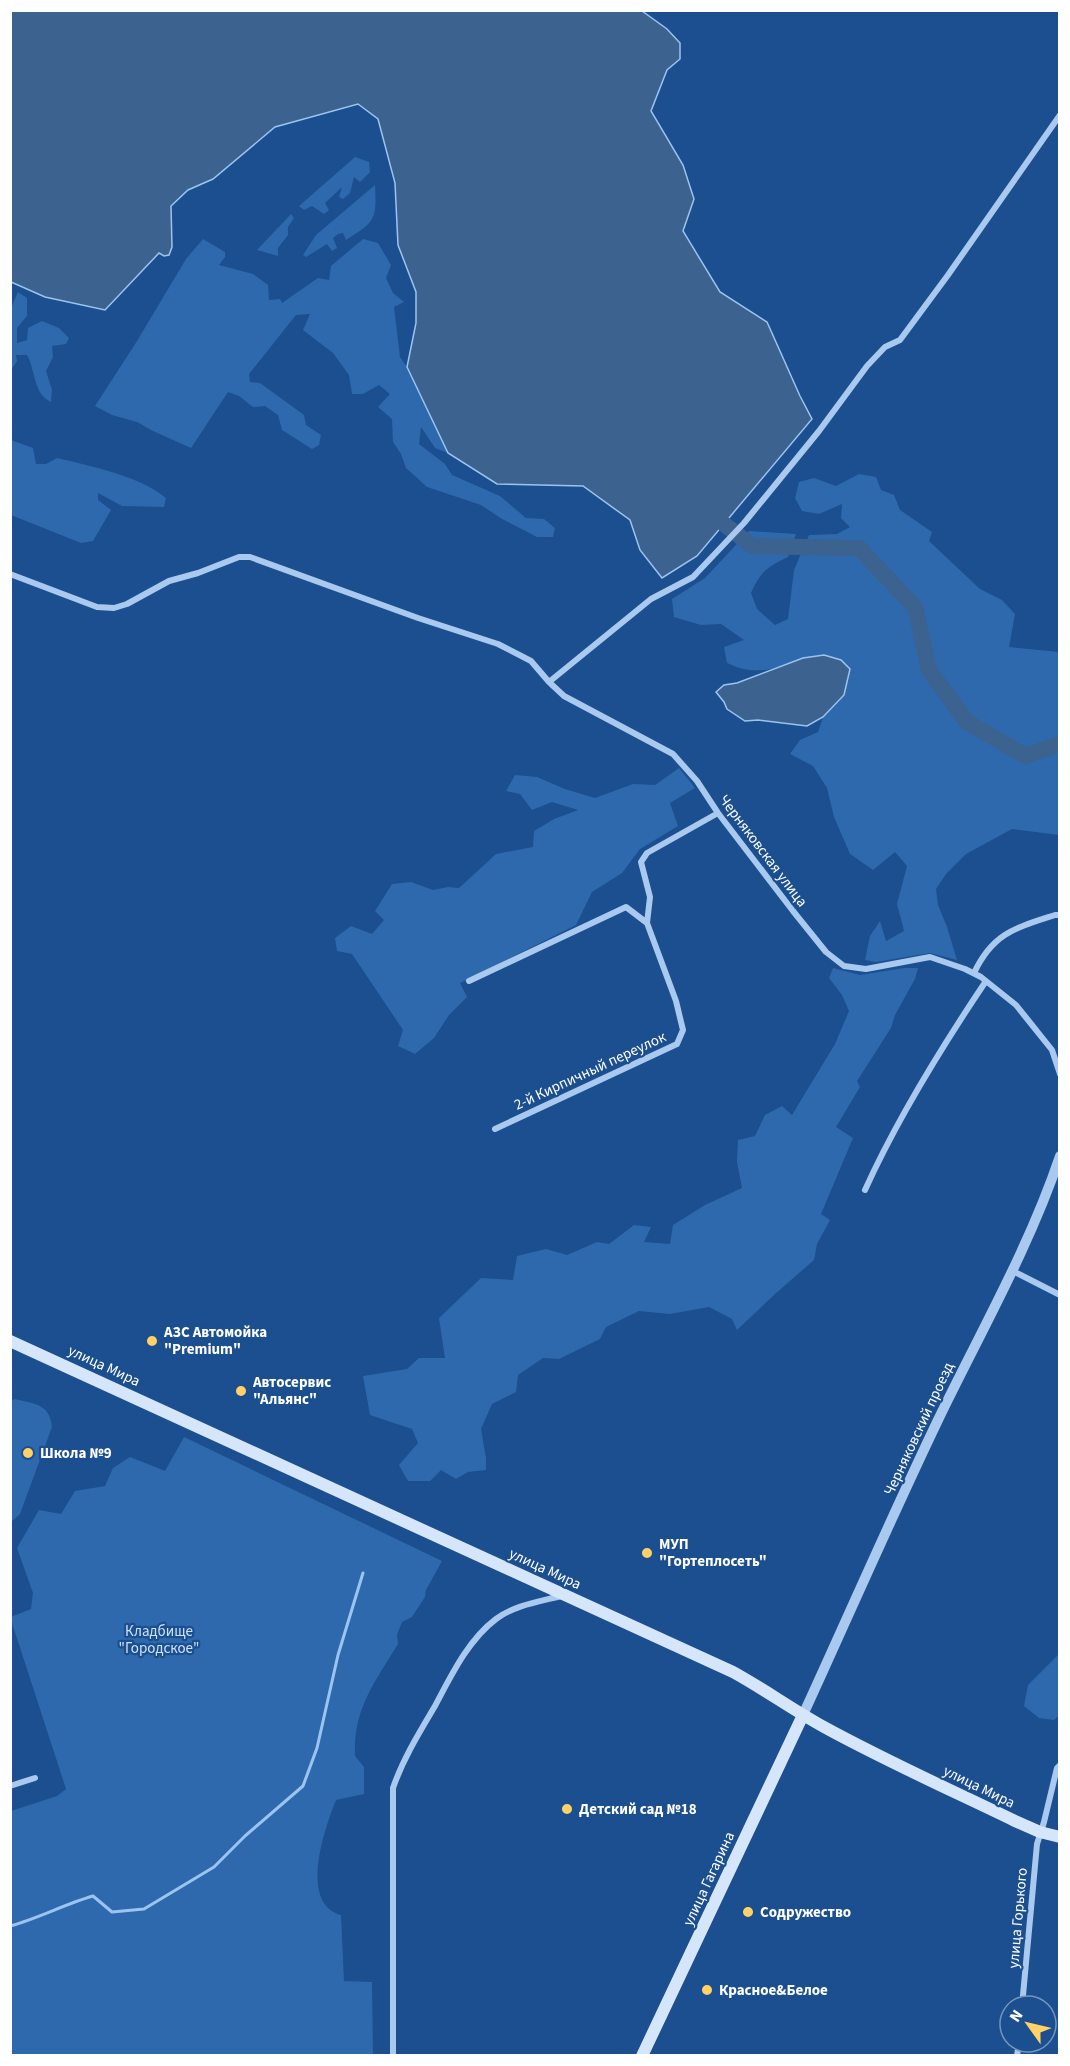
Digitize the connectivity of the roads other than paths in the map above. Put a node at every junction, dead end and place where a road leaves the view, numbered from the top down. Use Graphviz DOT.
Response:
graph roads {
  1 [pos="1059,115"];
  2 [pos="10,574"];
  3 [pos="549,682"];
  4 [pos="718,813"];
  5 [pos="1059,915"];
  6 [pos="647,923"];
  7 [pos="974,974"];
  8 [pos="469,981"];
  9 [pos="986,981"];
  10 [pos="1059,1074"];
  11 [pos="495,1129"];
  12 [pos="1059,1156"];
  13 [pos="865,1190"];
  14 [pos="1012,1271"];
  15 [pos="1059,1295"];
  16 [pos="10,1341"];
  17 [pos="565,1595"];
  18 [pos="803,1715"];
  19 [pos="1059,1765"];
  20 [pos="35,1779"];
  21 [pos="10,1786"];
  22 [pos="1040,1832"];
  23 [pos="1059,1837"];
  24 [pos="1023,1994"];
  25 [pos="393,2055"];
  26 [pos="642,2055"];
  1 -- 3 [label="street"];
  2 -- 3 [label="street, Черняковская улица"];
  3 -- 4 [label="street, Черняковская улица"];
  4 -- 6 [label="street"];
  4 -- 7 [label="street, Черняковская улица"];
  5 -- 7 [label="street"];
  6 -- 8 [label="street"];
  6 -- 11 [label="street, 2-й Кирпичный переулок"];
  7 -- 9 [label="street, Черняковская улица"];
  9 -- 10 [label="street, Черняковская улица"];
  9 -- 13 [label="street"];
  12 -- 14 [label="street, Черняковский проезд"];
  14 -- 15 [label="street"];
  14 -- 18 [label="street, Черняковский проезд"];
  16 -- 17 [label="main road, улица Мира"];
  17 -- 18 [label="main road, улица Мира"];
  17 -- 25 [label="street"];
  18 -- 22 [label="main road, улица Мира"];
  18 -- 26 [label="main road, улица Гагарина"];
  19 -- 22 [label="street, улица Горького"];
  20 -- 21 [label="street"];
  22 -- 23 [label="main road, улица Мира"];
  22 -- 24 [label="street, улица Горького"];
}
